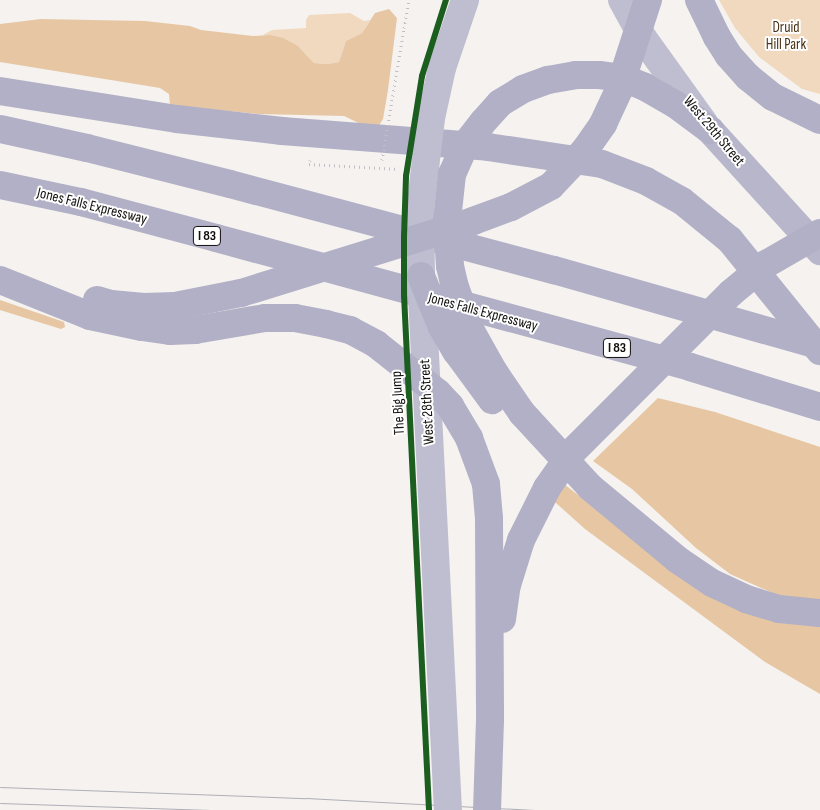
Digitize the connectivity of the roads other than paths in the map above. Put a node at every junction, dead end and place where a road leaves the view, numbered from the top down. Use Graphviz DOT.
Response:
graph roads {
  1 [pos="465,0"];
  2 [pos="622,0"];
  3 [pos="648,0"];
  4 [pos="699,0"];
  5 [pos="0,91"];
  6 [pos="820,120"];
  7 [pos="0,129"];
  8 [pos="710,130"];
  9 [pos="0,185"];
  10 [pos="820,233"];
  11 [pos="820,251"];
  12 [pos="0,272"];
  13 [pos="421,276"];
  14 [pos="0,280"];
  15 [pos="820,346"];
  16 [pos="820,351"];
  17 [pos="820,407"];
  18 [pos="590,486"];
  19 [pos="820,613"];
  20 [pos="490,720"];
  21 [pos="448,810"];
  22 [pos="486,810"];
  1 -- 13 [label="main road, West 28th Street, bridge"];
  2 -- 8 [label="main road, West 29th Street"];
  3 -- 12 [label="highway, bridge"];
  4 -- 6 [label="highway"];
  5 -- 16 [label="highway, bridge"];
  7 -- 15 [label="highway"];
  8 -- 11 [label="main road, West 29th Street"];
  8 -- 18 [label="highway, bridge"];
  9 -- 17 [label="highway, Jones Falls Expressway / I 83"];
  10 -- 20 [label="highway, bridge"];
  13 -- 18 [label="highway, bridge"];
  13 -- 21 [label="main road, West 28th Street, bridge"];
  14 -- 20 [label="highway, bridge"];
  18 -- 19 [label="highway"];
  20 -- 22 [label="highway, bridge"];
}
